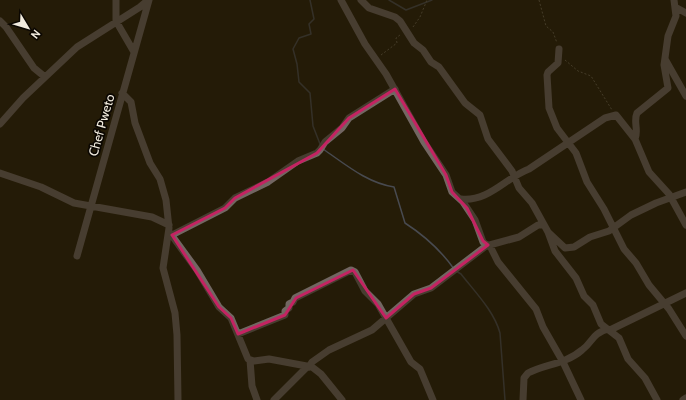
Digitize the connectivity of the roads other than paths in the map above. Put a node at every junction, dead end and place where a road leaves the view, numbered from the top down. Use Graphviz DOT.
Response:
graph roads {
  1 [pos="149,0"];
  2 [pos="341,0"];
  3 [pos="360,0"];
  4 [pos="115,1"];
  5 [pos="675,3"];
  6 [pos="686,13"];
  7 [pos="0,21"];
  8 [pos="116,21"];
  9 [pos="559,49"];
  10 [pos="134,52"];
  11 [pos="665,59"];
  12 [pos="45,77"];
  13 [pos="683,85"];
  14 [pos="395,89"];
  15 [pos="668,89"];
  16 [pos="122,92"];
  17 [pos="686,96"];
  18 [pos="0,124"];
  19 [pos="635,139"];
  20 [pos="568,145"];
  21 [pos="0,173"];
  22 [pos="513,177"];
  23 [pos="686,192"];
  24 [pos="671,198"];
  25 [pos="461,199"];
  26 [pos="91,206"];
  27 [pos="544,225"];
  28 [pos="686,225"];
  29 [pos="613,227"];
  30 [pos="170,230"];
  31 [pos="548,232"];
  32 [pos="488,246"];
  33 [pos="77,256"];
  34 [pos="686,293"];
  35 [pos="664,303"];
  36 [pos="386,318"];
  37 [pos="601,324"];
  38 [pos="609,329"];
  39 [pos="598,332"];
  40 [pos="238,334"];
  41 [pos="686,336"];
  42 [pos="250,360"];
  43 [pos="563,362"];
  44 [pos="308,367"];
  45 [pos="686,398"];
  46 [pos="178,400"];
  47 [pos="257,400"];
  48 [pos="274,400"];
  49 [pos="342,400"];
  50 [pos="433,400"];
  51 [pos="523,400"];
  52 [pos="581,400"];
  53 [pos="657,400"];
  54 [pos="683,400"];
  1 -- 8 [label="street"];
  1 -- 10 [label="street, Chef Pweto"];
  2 -- 14 [label="street"];
  3 -- 22 [label="street"];
  4 -- 8 [label="street"];
  5 -- 6 [label="street"];
  5 -- 11 [label="street"];
  7 -- 12 [label="street"];
  8 -- 10 [label="street"];
  8 -- 12 [label="street"];
  9 -- 20 [label="street"];
  10 -- 16 [label="street, Chef Pweto"];
  11 -- 13 [label="street"];
  11 -- 15 [label="street"];
  12 -- 18 [label="street"];
  13 -- 15 [label="street"];
  13 -- 17 [label="street"];
  14 -- 25 [label="street"];
  14 -- 30 [label="street"];
  15 -- 19 [label="street"];
  16 -- 26 [label="street, Chef Pweto"];
  16 -- 30 [label="street"];
  19 -- 20 [label="street"];
  19 -- 24 [label="street"];
  20 -- 22 [label="street"];
  20 -- 29 [label="street"];
  21 -- 26 [label="street"];
  22 -- 25 [label="street"];
  22 -- 27 [label="street"];
  23 -- 24 [label="street"];
  24 -- 28 [label="street"];
  24 -- 29 [label="street"];
  25 -- 32 [label="street"];
  26 -- 30 [label="street"];
  26 -- 33 [label="street, Chef Pweto"];
  27 -- 31 [label="street"];
  27 -- 32 [label="street"];
  29 -- 31 [label="street"];
  29 -- 35 [label="street"];
  30 -- 40 [label="street"];
  30 -- 46 [label="street"];
  31 -- 37 [label="street"];
  32 -- 36 [label="street"];
  32 -- 43 [label="street"];
  34 -- 35 [label="street"];
  35 -- 38 [label="street"];
  35 -- 41 [label="street"];
  36 -- 40 [label="street"];
  36 -- 44 [label="street"];
  36 -- 50 [label="street"];
  37 -- 38 [label="street"];
  37 -- 39 [label="street"];
  38 -- 39 [label="street"];
  38 -- 53 [label="street"];
  39 -- 43 [label="street"];
  40 -- 42 [label="street"];
  42 -- 44 [label="street"];
  42 -- 47 [label="street"];
  43 -- 51 [label="street"];
  43 -- 52 [label="street"];
  44 -- 48 [label="street"];
  44 -- 49 [label="street"];
  45 -- 54 [label="street"];
}
